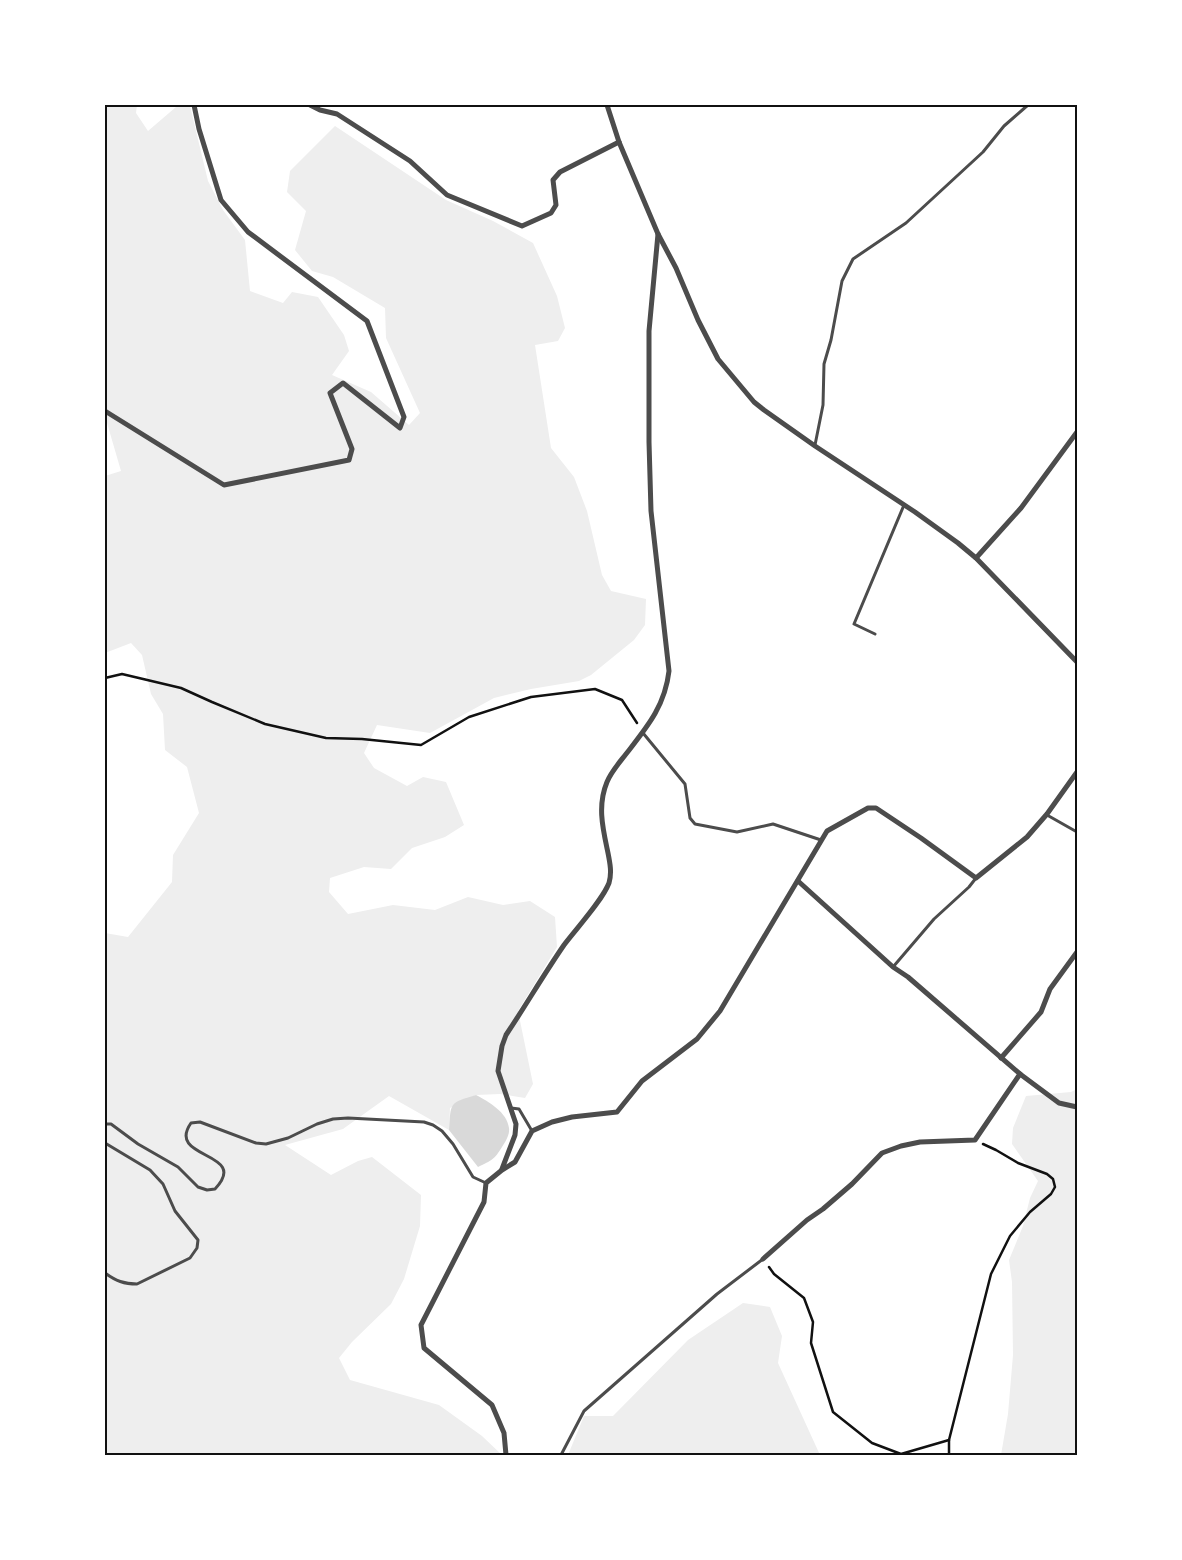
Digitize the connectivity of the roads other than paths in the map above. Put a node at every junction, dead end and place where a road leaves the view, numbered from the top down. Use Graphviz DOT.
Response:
graph roads {
  1 [pos="194,105"];
  2 [pos="310,105"];
  3 [pos="607,105"];
  4 [pos="1028,105"];
  5 [pos="619,142"];
  6 [pos="658,234"];
  7 [pos="105,411"];
  8 [pos="1077,432"];
  9 [pos="815,446"];
  10 [pos="904,505"];
  11 [pos="976,558"];
  12 [pos="875,634"];
  13 [pos="1077,662"];
  14 [pos="643,733"];
  15 [pos="1077,772"];
  16 [pos="1047,814"];
  17 [pos="1077,832"];
  18 [pos="821,840"];
  19 [pos="976,878"];
  20 [pos="798,881"];
  21 [pos="1077,952"];
  22 [pos="893,967"];
  23 [pos="1001,1058"];
  24 [pos="1020,1074"];
  25 [pos="510,1107"];
  26 [pos="1077,1107"];
  27 [pos="105,1124"];
  28 [pos="532,1132"];
  29 [pos="105,1143"];
  30 [pos="502,1170"];
  31 [pos="486,1183"];
  32 [pos="763,1259"];
  33 [pos="105,1273"];
  34 [pos="506,1455"];
  35 [pos="561,1455"];
  1 -- 7 [label="street"];
  2 -- 5 [label="street"];
  3 -- 5 [label="street"];
  4 -- 9 [label="lane"];
  5 -- 6 [label="street"];
  6 -- 9 [label="street"];
  6 -- 14 [label="street"];
  8 -- 11 [label="street"];
  9 -- 10 [label="street"];
  10 -- 11 [label="street"];
  10 -- 12 [label="lane"];
  11 -- 13 [label="street"];
  14 -- 18 [label="lane"];
  14 -- 25 [label="street"];
  15 -- 16 [label="street"];
  16 -- 17 [label="lane"];
  16 -- 19 [label="street"];
  18 -- 19 [label="street"];
  18 -- 20 [label="street"];
  19 -- 22 [label="lane"];
  20 -- 22 [label="street"];
  20 -- 28 [label="street"];
  21 -- 23 [label="street"];
  22 -- 23 [label="street"];
  23 -- 24 [label="street"];
  24 -- 26 [label="street"];
  24 -- 32 [label="street"];
  25 -- 28 [label="lane"];
  25 -- 30 [label="street"];
  27 -- 31 [label="lane"];
  28 -- 30 [label="street"];
  29 -- 33 [label="lane"];
  30 -- 31 [label="street"];
  31 -- 34 [label="street"];
  32 -- 35 [label="lane"];
}
